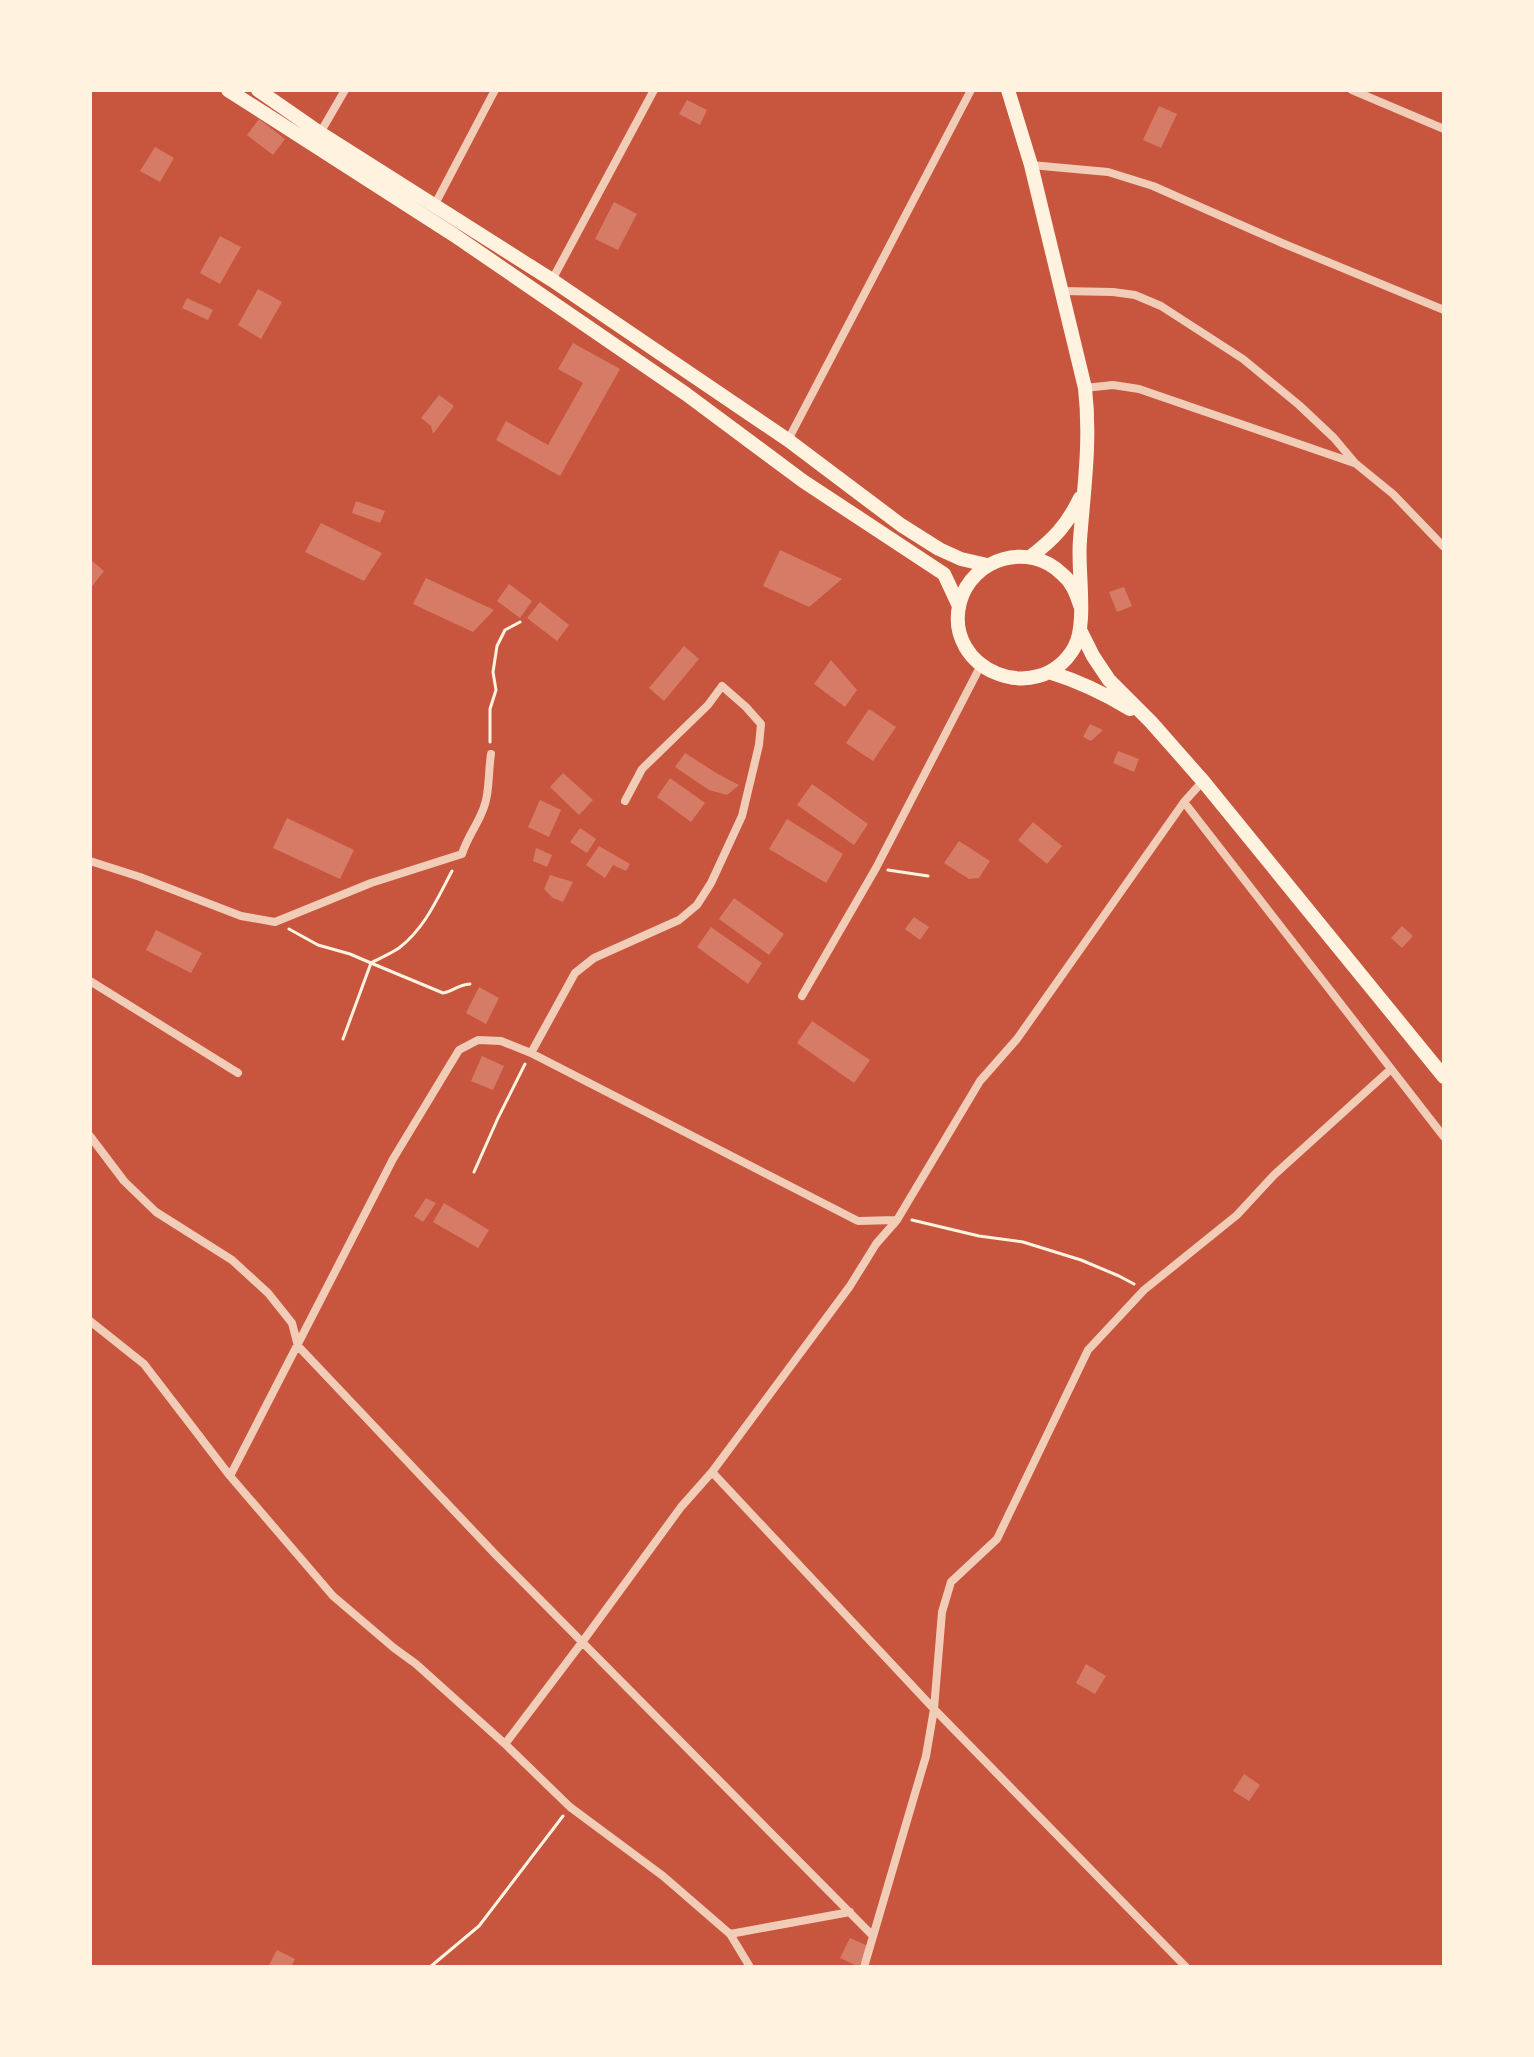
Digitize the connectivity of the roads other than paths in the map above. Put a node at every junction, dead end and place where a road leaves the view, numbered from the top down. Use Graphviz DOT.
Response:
graph roads {
  1 [pos="228,90"];
  2 [pos="258,90"];
  3 [pos="345,90"];
  4 [pos="495,90"];
  5 [pos="654,90"];
  6 [pos="971,90"];
  7 [pos="1008,90"];
  8 [pos="1356,91"];
  9 [pos="1444,129"];
  10 [pos="320,133"];
  11 [pos="1031,165"];
  12 [pos="434,206"];
  13 [pos="552,280"];
  14 [pos="1061,291"];
  15 [pos="1444,310"];
  16 [pos="1085,388"];
  17 [pos="788,440"];
  18 [pos="1355,463"];
  19 [pos="1086,487"];
  20 [pos="1444,547"];
  21 [pos="1030,557"];
  22 [pos="987,565"];
  23 [pos="1080,605"];
  24 [pos="959,606"];
  25 [pos="1080,630"];
  26 [pos="981,665"];
  27 [pos="1049,672"];
  28 [pos="1151,722"];
  29 [pos="491,754"];
  30 [pos="1203,781"];
  31 [pos="625,801"];
  32 [pos="1184,802"];
  33 [pos="90,861"];
  34 [pos="90,981"];
  35 [pos="802,996"];
  36 [pos="531,1053"];
  37 [pos="1391,1069"];
  38 [pos="1442,1071"];
  39 [pos="238,1073"];
  40 [pos="90,1136"];
  41 [pos="1444,1137"];
  42 [pos="897,1220"];
  43 [pos="90,1321"];
  44 [pos="298,1346"];
  45 [pos="712,1472"];
  46 [pos="230,1476"];
  47 [pos="583,1641"];
  48 [pos="934,1709"];
  49 [pos="505,1744"];
  50 [pos="850,1912"];
  51 [pos="730,1934"];
  52 [pos="873,1936"];
  53 [pos="750,1967"];
  54 [pos="864,1967"];
  55 [pos="1186,1967"];
  1 -- 24 [label="main road"];
  2 -- 10 [label="main road"];
  3 -- 10 [label="street"];
  4 -- 12 [label="street"];
  5 -- 13 [label="street"];
  6 -- 17 [label="street"];
  7 -- 11 [label="main road"];
  8 -- 9 [label="street"];
  10 -- 12 [label="main road"];
  11 -- 14 [label="main road"];
  11 -- 15 [label="street"];
  12 -- 13 [label="main road"];
  13 -- 17 [label="main road"];
  14 -- 16 [label="main road"];
  14 -- 18 [label="street"];
  16 -- 18 [label="street"];
  16 -- 19 [label="main road"];
  17 -- 22 [label="main road"];
  18 -- 20 [label="street"];
  19 -- 21 [label="main road"];
  19 -- 23 [label="main road"];
  21 -- 22 [label="main road"];
  21 -- 23 [label="main road"];
  22 -- 24 [label="main road"];
  23 -- 25 [label="main road"];
  24 -- 26 [label="main road"];
  25 -- 27 [label="main road"];
  25 -- 28 [label="main road"];
  26 -- 27 [label="main road"];
  26 -- 35 [label="street"];
  27 -- 28 [label="main road"];
  28 -- 30 [label="main road"];
  29 -- 33 [label="street"];
  30 -- 32 [label="street"];
  30 -- 38 [label="main road"];
  31 -- 36 [label="street"];
  32 -- 37 [label="street"];
  32 -- 42 [label="street"];
  34 -- 39 [label="street"];
  36 -- 42 [label="street"];
  36 -- 44 [label="street"];
  37 -- 41 [label="street"];
  37 -- 48 [label="street"];
  40 -- 44 [label="street"];
  42 -- 45 [label="street"];
  43 -- 46 [label="street"];
  44 -- 46 [label="street"];
  44 -- 47 [label="street"];
  45 -- 47 [label="street"];
  45 -- 48 [label="street"];
  46 -- 49 [label="street"];
  47 -- 49 [label="street"];
  47 -- 50 [label="street"];
  48 -- 52 [label="street"];
  48 -- 55 [label="street"];
  49 -- 51 [label="street"];
  50 -- 51 [label="street"];
  50 -- 52 [label="street"];
  51 -- 53 [label="street"];
  52 -- 54 [label="street"];
}
